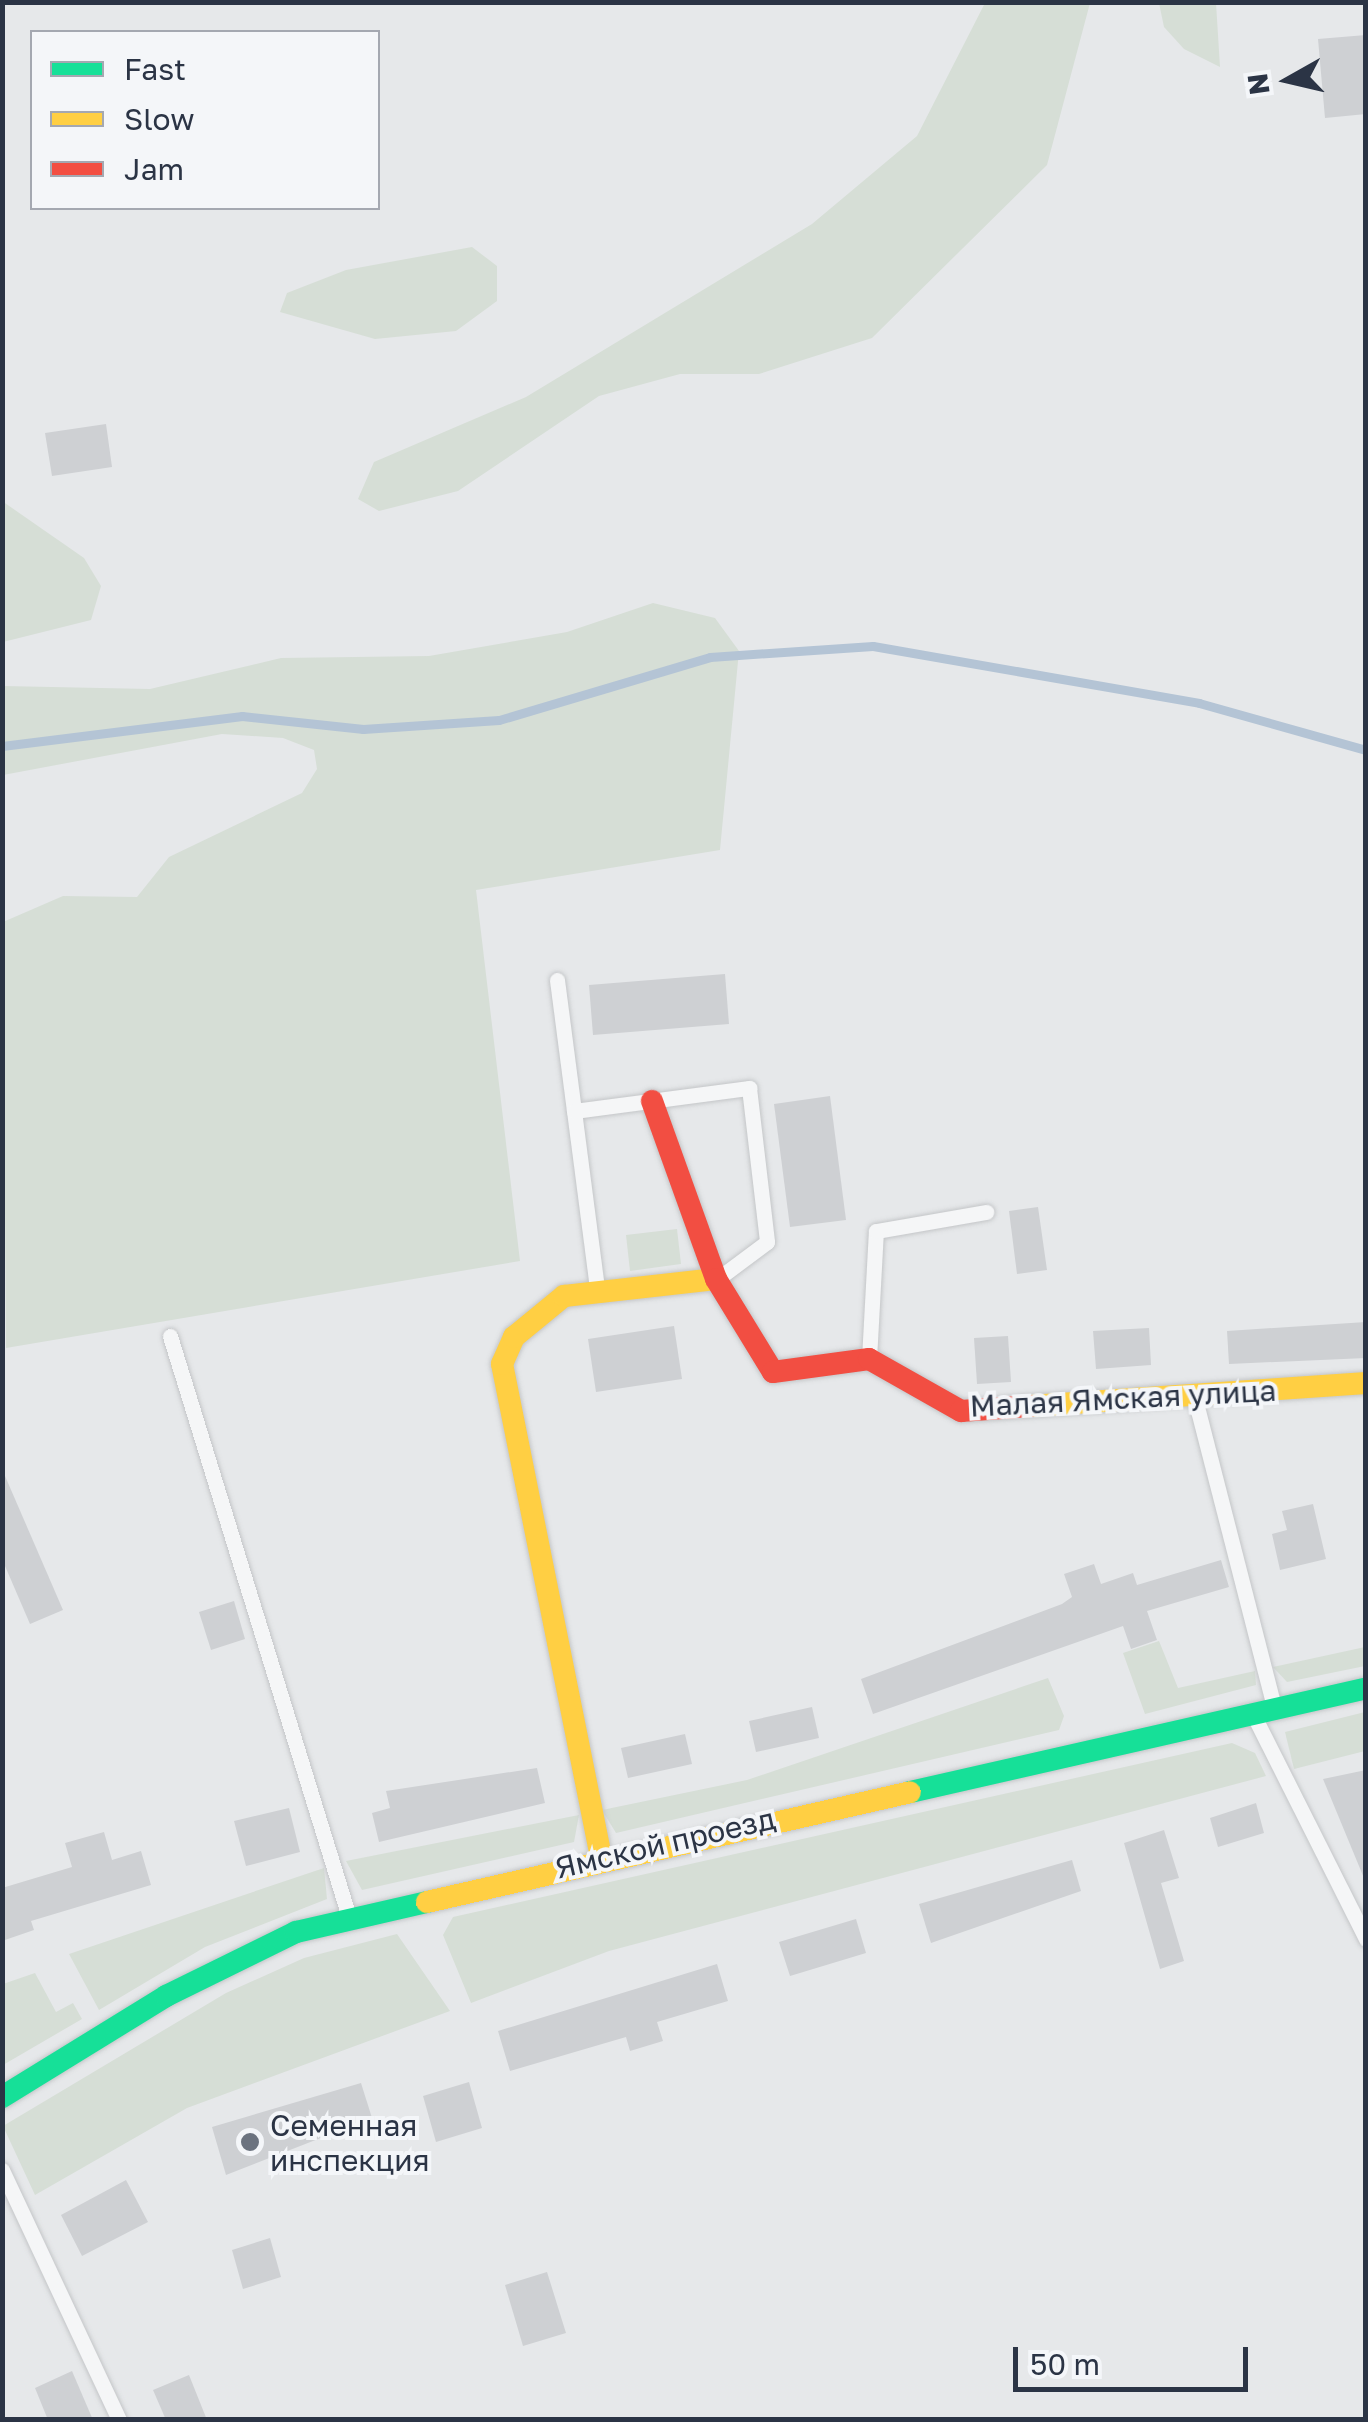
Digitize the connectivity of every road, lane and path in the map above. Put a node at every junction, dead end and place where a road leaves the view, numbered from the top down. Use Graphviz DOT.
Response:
graph roads {
  1 [pos="557,980"];
  2 [pos="652,1101"];
  3 [pos="574,1112"];
  4 [pos="986,1212"];
  5 [pos="716,1279"];
  6 [pos="598,1292"];
  7 [pos="170,1336"];
  8 [pos="869,1359"];
  9 [pos="1366,1384"];
  10 [pos="1194,1395"];
  11 [pos="1366,1688"];
  12 [pos="1263,1710"];
  13 [pos="601,1856"];
  14 [pos="348,1917"];
  15 [pos="1366,1939"];
  16 [pos="2,2097"];
  17 [pos="2,2170"];
  18 [pos="119,2420"];
  1 -- 3 [label="lane"];
  2 -- 3 [label="lane"];
  2 -- 5 [label="street"];
  2 -- 5 [label="lane"];
  3 -- 6 [label="lane"];
  4 -- 8 [label="lane"];
  5 -- 6 [label="street"];
  5 -- 8 [label="street"];
  6 -- 13 [label="street"];
  7 -- 14 [label="lane"];
  8 -- 10 [label="street, Малая Ямская улица"];
  9 -- 10 [label="street, Малая Ямская улица"];
  10 -- 12 [label="lane"];
  11 -- 12 [label="street, Ямской проезд"];
  12 -- 13 [label="street, Ямской проезд"];
  12 -- 15 [label="lane"];
  13 -- 14 [label="street, Ямской проезд"];
  14 -- 16 [label="street, Ямской проезд"];
  17 -- 18 [label="lane"];
}
